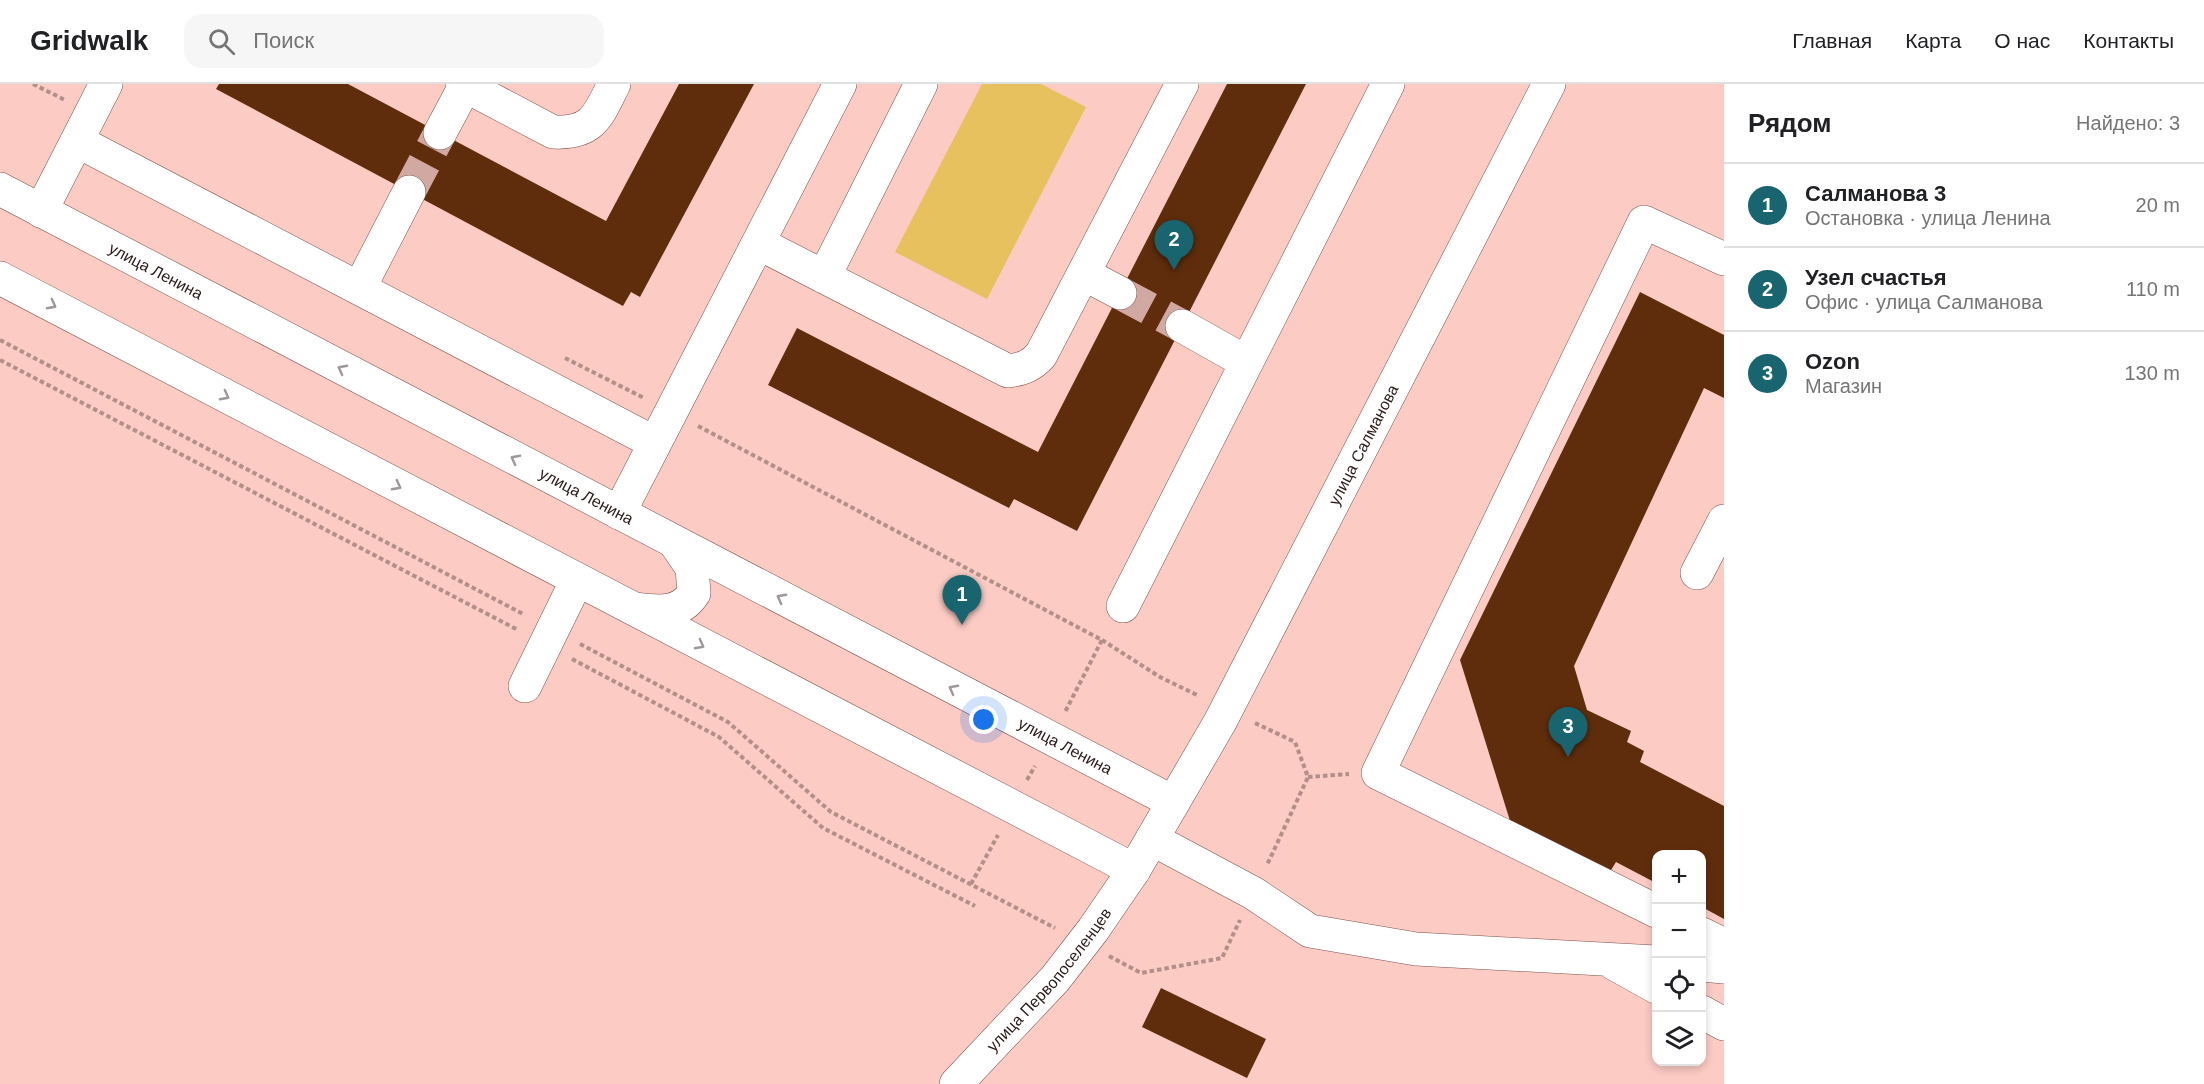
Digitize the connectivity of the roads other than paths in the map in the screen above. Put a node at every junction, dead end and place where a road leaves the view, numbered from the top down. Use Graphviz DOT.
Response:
graph roads {
  1 [pos="106,84"];
  2 [pos="614,84"];
  3 [pos="840,84"];
  4 [pos="921,84"];
  5 [pos="1182,84"];
  6 [pos="1388,84"];
  7 [pos="1549,84"];
  8 [pos="463,85"];
  9 [pos="440,133"];
  10 [pos="77,141"];
  11 [pos="0,189"];
  12 [pos="409,192"];
  13 [pos="41,211"];
  14 [pos="758,243"];
  15 [pos="1724,259"];
  16 [pos="1084,273"];
  17 [pos="824,277"];
  18 [pos="0,278"];
  19 [pos="360,287"];
  20 [pos="1120,293"];
  21 [pos="1182,326"];
  22 [pos="1246,362"];
  23 [pos="655,443"];
  24 [pos="619,513"];
  25 [pos="1724,521"];
  26 [pos="675,543"];
  27 [pos="1696,573"];
  28 [pos="577,580"];
  29 [pos="1123,606"];
  30 [pos="630,608"];
  31 [pos="525,686"];
  32 [pos="1173,802"];
  33 [pos="1152,839"];
  34 [pos="1134,870"];
  35 [pos="1652,909"];
  36 [pos="1706,936"];
  37 [pos="1724,945"];
  38 [pos="1606,959"];
  39 [pos="1652,962"];
  40 [pos="1706,965"];
  41 [pos="1724,967"];
  42 [pos="1652,985"];
  43 [pos="1706,1015"];
  44 [pos="1724,1024"];
  45 [pos="956,1084"];
  1 -- 10 [label="main road"];
  2 -- 8 [label="main road"];
  3 -- 14 [label="main road"];
  4 -- 17 [label="main road"];
  5 -- 16 [label="main road"];
  6 -- 22 [label="main road"];
  7 -- 32 [label="main road, улица Салманова"];
  8 -- 9 [label="main road"];
  10 -- 13 [label="main road"];
  10 -- 19 [label="main road"];
  11 -- 13 [label="main road, улица Ленина"];
  12 -- 19 [label="main road"];
  24 -- 13 [label="main road, улица Ленина, one-way"];
  14 -- 17 [label="main road"];
  14 -- 23 [label="main road"];
  15 -- 35 [label="main road"];
  16 -- 17 [label="main road"];
  16 -- 20 [label="main road"];
  18 -- 28 [label="main road, one-way"];
  19 -- 23 [label="main road"];
  21 -- 22 [label="main road"];
  22 -- 29 [label="main road"];
  23 -- 24 [label="main road"];
  24 -- 26 [label="main road, улица Ленина"];
  25 -- 27 [label="main road"];
  26 -- 30 [label="main road"];
  32 -- 26 [label="main road, улица Ленина, one-way"];
  28 -- 30 [label="main road"];
  28 -- 31 [label="main road"];
  30 -- 34 [label="main road, one-way"];
  32 -- 33 [label="main road, улица Салманова"];
  33 -- 34 [label="main road, улица Первопоселенцев"];
  33 -- 38 [label="main road"];
  34 -- 45 [label="main road, улица Первопоселенцев"];
  36 -- 37 [label="main road"];
  38 -- 39 [label="main road"];
  38 -- 42 [label="main road"];
  40 -- 41 [label="main road"];
  43 -- 44 [label="main road"];
}
